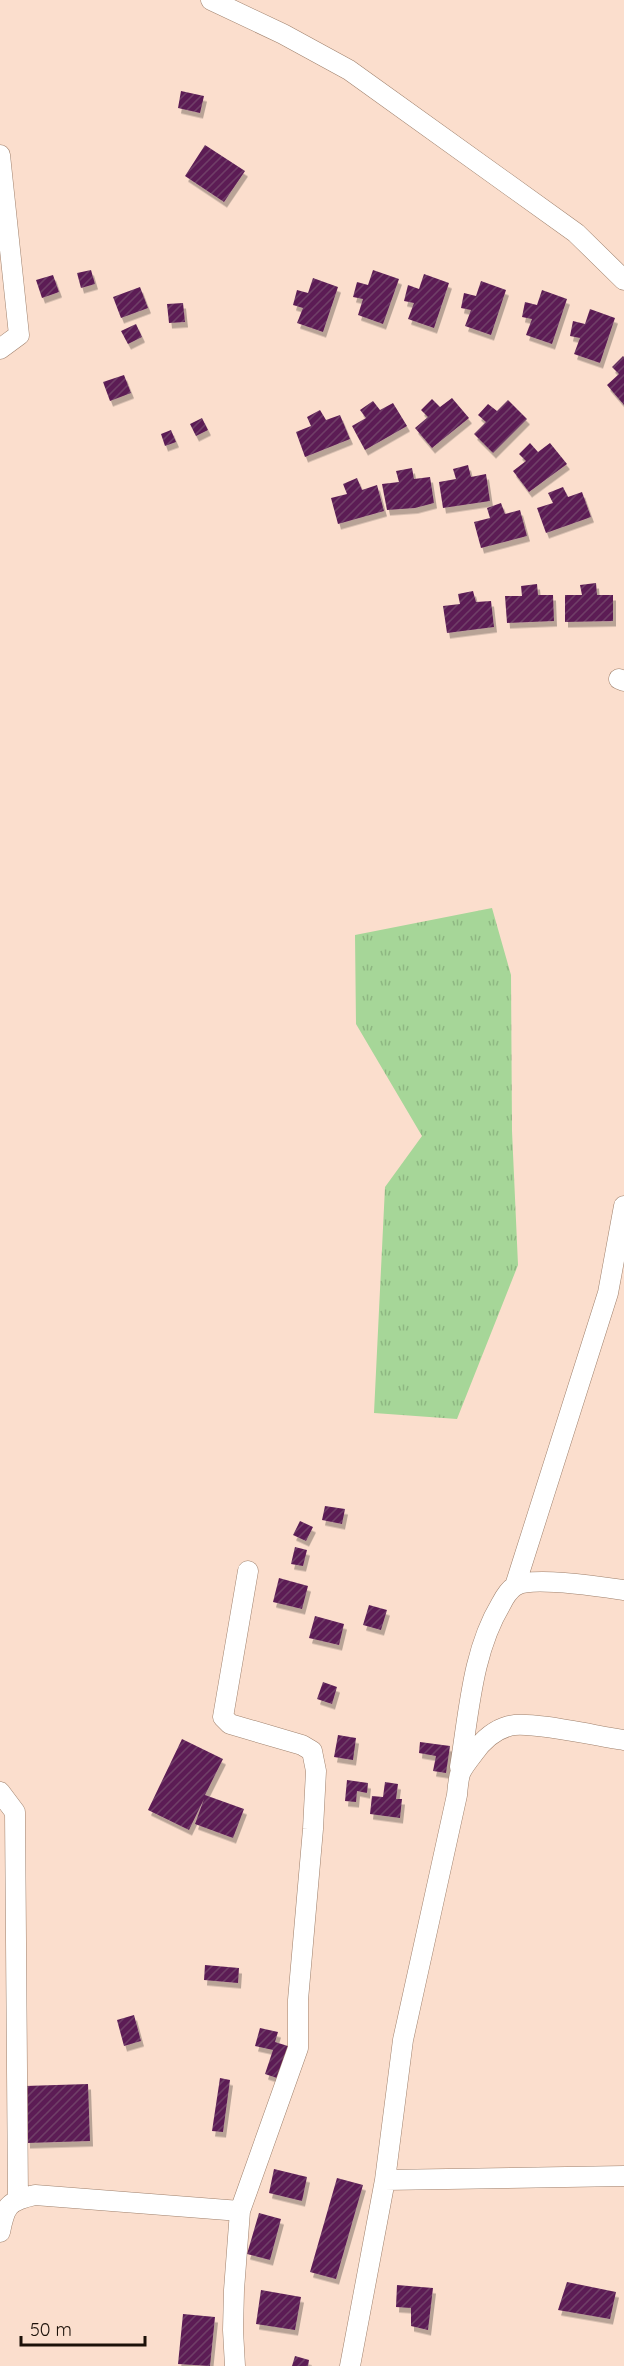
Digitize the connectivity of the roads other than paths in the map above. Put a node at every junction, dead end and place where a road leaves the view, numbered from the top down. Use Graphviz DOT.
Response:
graph roads {
  1 [pos="211,0"];
  2 [pos="0,155"];
  3 [pos="624,280"];
  4 [pos="0,349"];
  5 [pos="624,1206"];
  6 [pos="248,1571"];
  7 [pos="515,1586"];
  8 [pos="624,1590"];
  9 [pos="624,1740"];
  10 [pos="459,1773"];
  11 [pos="0,1792"];
  12 [pos="624,2176"];
  13 [pos="385,2180"];
  14 [pos="18,2199"];
  15 [pos="240,2211"];
  16 [pos="0,2232"];
  17 [pos="235,2366"];
  18 [pos="350,2366"];
  1 -- 3 [label="street"];
  2 -- 4 [label="street"];
  5 -- 7 [label="street"];
  6 -- 15 [label="street"];
  7 -- 8 [label="street"];
  7 -- 10 [label="street"];
  9 -- 10 [label="street"];
  10 -- 13 [label="street"];
  11 -- 14 [label="street"];
  12 -- 13 [label="street"];
  13 -- 18 [label="street"];
  14 -- 15 [label="street"];
  14 -- 16 [label="street"];
  15 -- 17 [label="street"];
}
